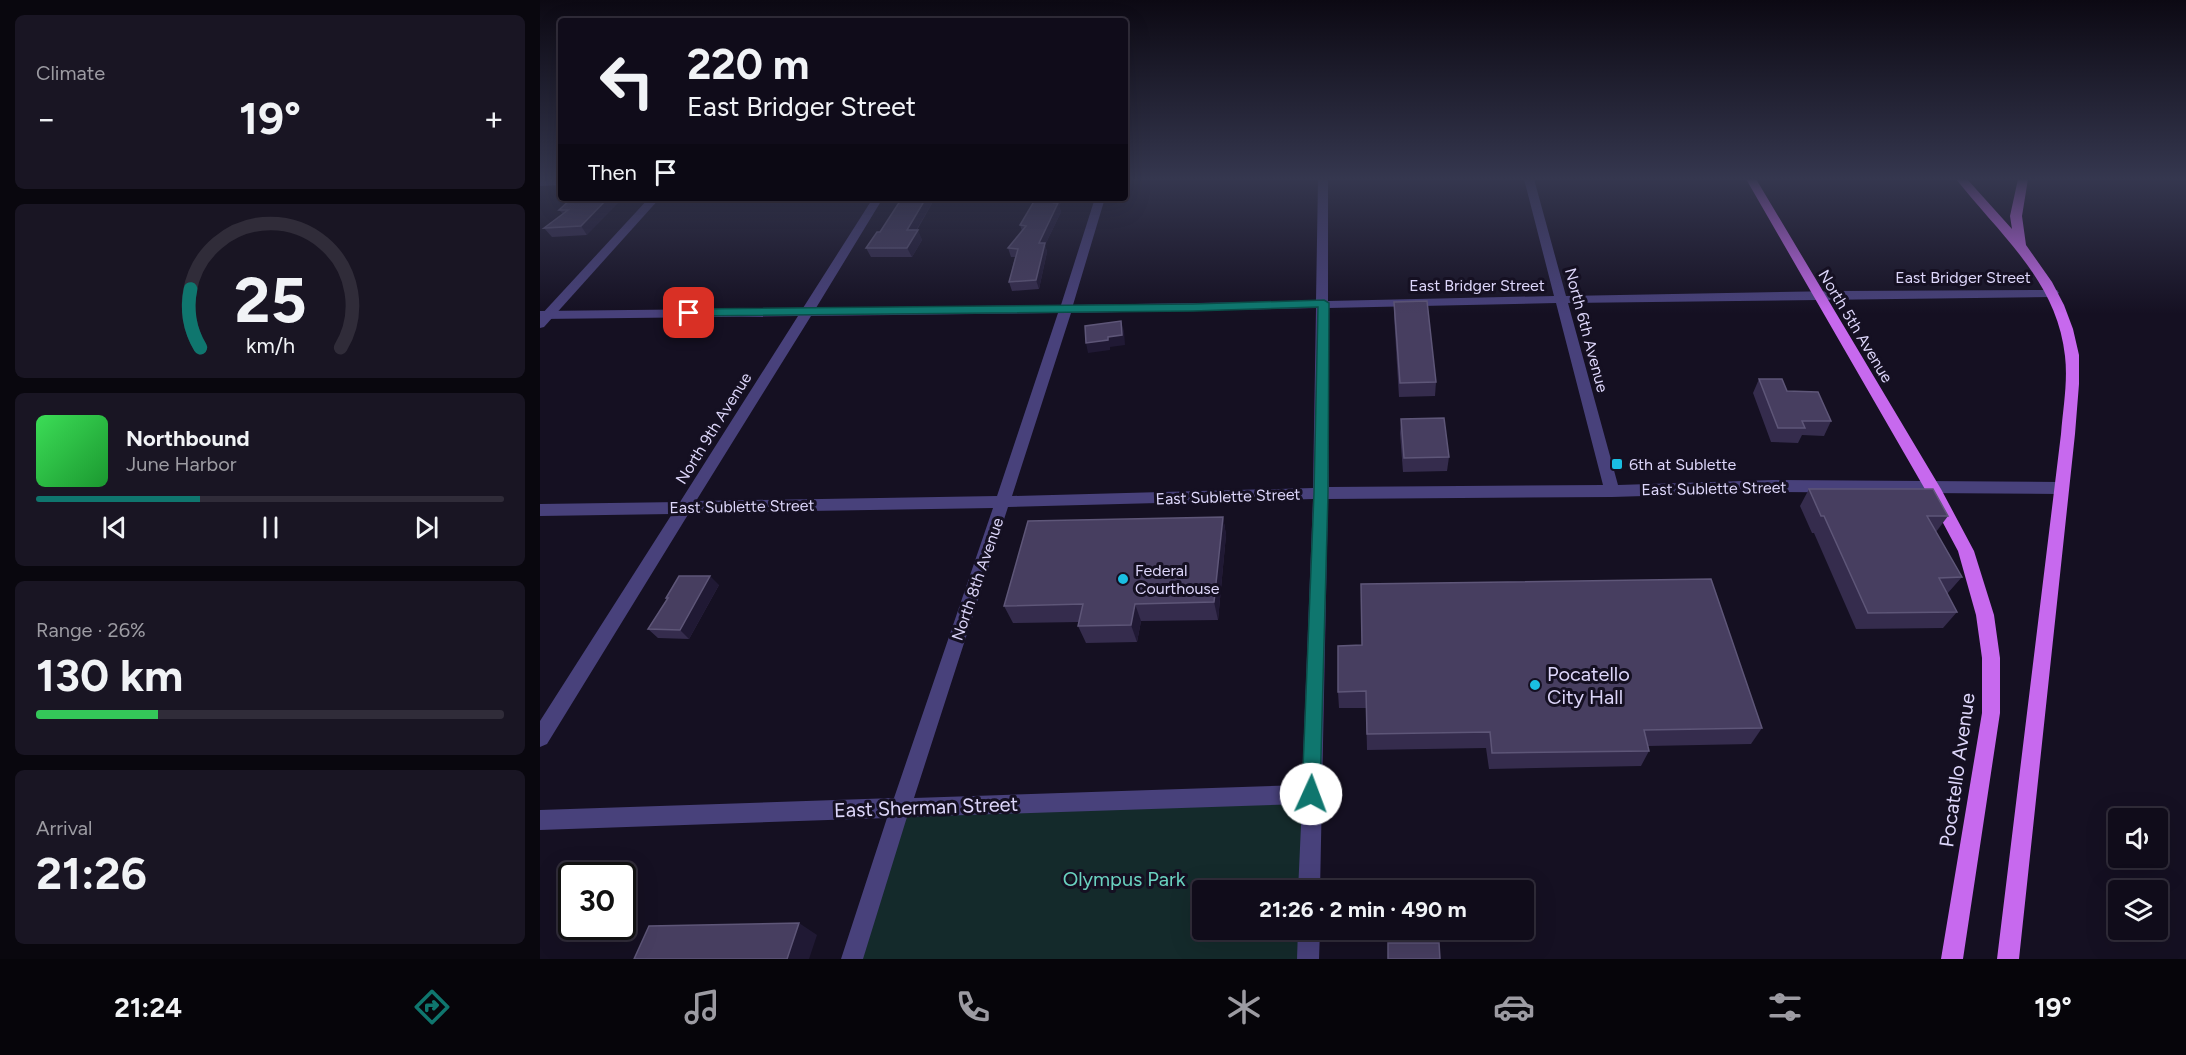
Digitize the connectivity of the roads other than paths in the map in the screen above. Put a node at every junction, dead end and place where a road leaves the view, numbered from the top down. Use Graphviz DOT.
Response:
graph roads {
  1 [pos="631,224"];
  2 [pos="862,224"];
  3 [pos="1092,224"];
  4 [pos="1323,224"];
  5 [pos="1541,224"];
  6 [pos="1777,224"];
  7 [pos="1999,224"];
  8 [pos="2017,224"];
  9 [pos="2020,247"];
  10 [pos="1818,293"];
  11 [pos="2053,293"];
  12 [pos="1561,301"];
  13 [pos="1324,303"];
  14 [pos="1067,308"];
  15 [pos="807,310"];
  16 [pos="543,318"];
  17 [pos="2060,488"];
  18 [pos="1933,489"];
  19 [pos="1612,491"];
  20 [pos="1321,493"];
  21 [pos="1004,501"];
  22 [pos="685,507"];
  23 [pos="540,510"];
  24 [pos="540,738"];
  25 [pos="1311,794"];
  26 [pos="899,807"];
  27 [pos="540,820"];
  28 [pos="1309,880"];
  29 [pos="1309,940"];
  30 [pos="852,959"];
  31 [pos="1308,959"];
  32 [pos="1952,959"];
  33 [pos="2008,959"];
  1 -- 16 [label="street"];
  2 -- 15 [label="street, North 9th Avenue"];
  3 -- 14 [label="street, North 8th Avenue"];
  4 -- 13 [label="street"];
  5 -- 12 [label="street, North 6th Avenue"];
  6 -- 10 [label="main road, North 5th Avenue"];
  7 -- 9 [label="main road"];
  8 -- 9 [label="main road"];
  9 -- 11 [label="main road"];
  10 -- 11 [label="street, East Bridger Street"];
  10 -- 12 [label="street, East Bridger Street"];
  10 -- 18 [label="main road, North 5th Avenue"];
  11 -- 17 [label="main road"];
  12 -- 13 [label="street, East Bridger Street"];
  12 -- 19 [label="street, North 6th Avenue"];
  13 -- 14 [label="street, East Bridger Street"];
  13 -- 20 [label="street"];
  14 -- 15 [label="street, East Bridger Street"];
  14 -- 21 [label="street, North 8th Avenue"];
  15 -- 16 [label="street, East Bridger Street"];
  15 -- 22 [label="street, North 9th Avenue"];
  17 -- 18 [label="street, East Sublette Street"];
  17 -- 33 [label="main road"];
  18 -- 19 [label="street, East Sublette Street"];
  18 -- 32 [label="main road, Pocatello Avenue"];
  19 -- 20 [label="street, East Sublette Street"];
  20 -- 21 [label="street, East Sublette Street"];
  20 -- 25 [label="street"];
  21 -- 22 [label="street, East Sublette Street"];
  21 -- 26 [label="street, North 8th Avenue"];
  22 -- 23 [label="street, East Sublette Street"];
  22 -- 24 [label="street, North 9th Avenue"];
  25 -- 26 [label="street, East Sherman Street"];
  25 -- 28 [label="street"];
  26 -- 27 [label="street, East Sherman Street"];
  26 -- 30 [label="street, North 8th Avenue"];
  29 -- 31 [label="street"];
}
